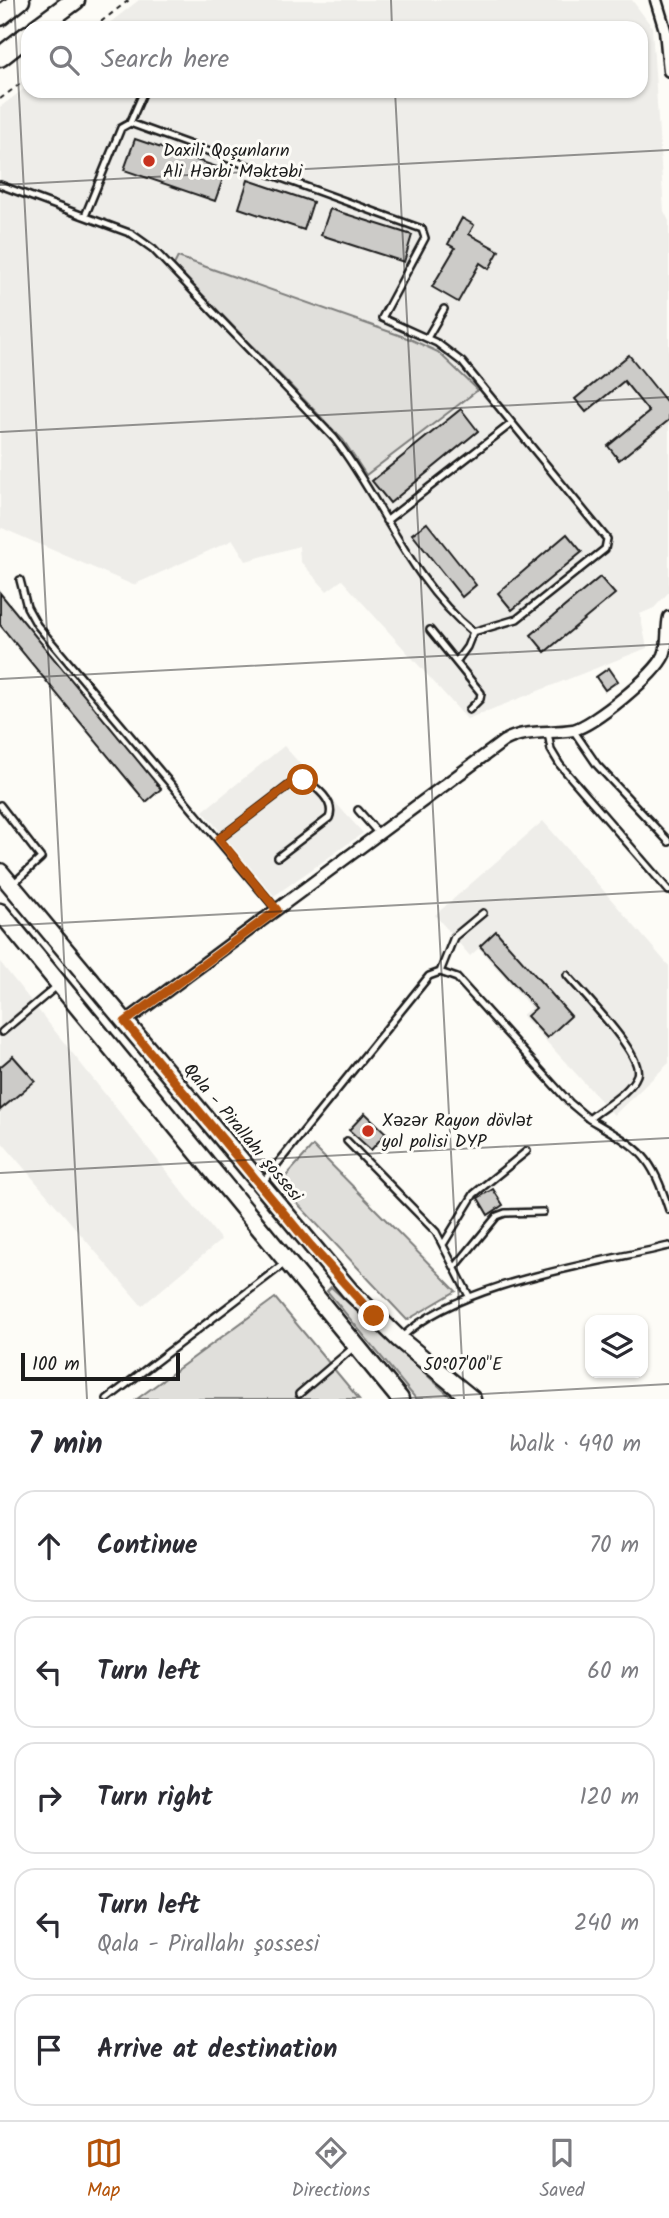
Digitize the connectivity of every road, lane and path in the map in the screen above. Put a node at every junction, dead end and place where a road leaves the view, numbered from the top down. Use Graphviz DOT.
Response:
graph roads {
  1 [pos="20,0"];
  2 [pos="74,0"];
  3 [pos="129,0"];
  4 [pos="656,0"];
  5 [pos="0,16"];
  6 [pos="47,21"];
  7 [pos="102,21"];
  8 [pos="21,40"];
  9 [pos="0,57"];
  10 [pos="669,71"];
  11 [pos="21,83"];
  12 [pos="141,98"];
  13 [pos="0,99"];
  14 [pos="130,123"];
  15 [pos="0,185"];
  16 [pos="85,216"];
  17 [pos="444,309"];
  18 [pos="427,338"];
  19 [pos="512,423"];
  20 [pos="386,521"];
  21 [pos="20,580"];
  22 [pos="669,617"];
  23 [pos="430,630"];
  24 [pos="472,632"];
  25 [pos="668,635"];
  26 [pos="456,662"];
  27 [pos="469,710"];
  28 [pos="573,730"];
  29 [pos="548,732"];
  30 [pos="0,805"];
  31 [pos="358,810"];
  32 [pos="379,834"];
  33 [pos="219,839"];
  34 [pos="669,842"];
  35 [pos="278,857"];
  36 [pos="5,879"];
  37 [pos="669,891"];
  38 [pos="277,910"];
  39 [pos="0,912"];
  40 [pos="483,913"];
  41 [pos="440,972"];
  42 [pos="567,975"];
  43 [pos="60,984"];
  44 [pos="125,1022"];
  45 [pos="2,1032"];
  46 [pos="589,1119"];
  47 [pos="347,1141"];
  48 [pos="527,1151"];
  49 [pos="260,1186"];
  50 [pos="669,1210"];
  51 [pos="543,1212"];
  52 [pos="444,1243"];
  53 [pos="669,1246"];
  54 [pos="289,1261"];
  55 [pos="456,1266"];
  56 [pos="470,1296"];
  57 [pos="399,1339"];
  58 [pos="357,1345"];
  59 [pos="299,1394"];
  60 [pos="107,1399"];
  61 [pos="400,1399"];
  62 [pos="472,1399"];
  1 -- 5 [label="highway"];
  2 -- 6 [label="highway"];
  3 -- 7 [label="path"];
  4 -- 10 [label="street"];
  8 -- 9 [label="highway"];
  11 -- 13 [label="path"];
  12 -- 14 [label="lane"];
  14 -- 16 [label="lane"];
  14 -- 18 [label="lane"];
  15 -- 16 [label="lane"];
  16 -- 20 [label="lane"];
  17 -- 18 [label="lane"];
  18 -- 19 [label="lane"];
  19 -- 20 [label="lane"];
  19 -- 24 [label="lane"];
  20 -- 24 [label="lane"];
  21 -- 33 [label="lane"];
  22 -- 25 [label="street"];
  23 -- 26 [label="lane"];
  24 -- 26 [label="lane"];
  25 -- 28 [label="street"];
  26 -- 27 [label="lane"];
  28 -- 29 [label="street"];
  28 -- 34 [label="lane"];
  29 -- 32 [label="street"];
  29 -- 37 [label="lane"];
  30 -- 36 [label="lane"];
  31 -- 32 [label="lane"];
  32 -- 38 [label="street"];
  33 -- 35 [label="lane"];
  33 -- 38 [label="lane"];
  36 -- 44 [label="main road, Qala - Pirallahı şossesi"];
  38 -- 44 [label="street"];
  39 -- 43 [label="main road"];
  40 -- 41 [label="lane"];
  41 -- 46 [label="lane"];
  41 -- 49 [label="lane"];
  42 -- 46 [label="lane"];
  43 -- 45 [label="lane"];
  43 -- 54 [label="main road"];
  44 -- 49 [label="main road, Qala - Pirallahı şossesi"];
  46 -- 50 [label="lane"];
  47 -- 52 [label="lane"];
  48 -- 52 [label="lane"];
  49 -- 57 [label="main road, Qala - Pirallahı şossesi"];
  51 -- 55 [label="lane"];
  52 -- 55 [label="lane"];
  53 -- 56 [label="lane"];
  54 -- 58 [label="main road"];
  54 -- 60 [label="lane"];
  55 -- 56 [label="lane"];
  56 -- 57 [label="lane"];
  57 -- 62 [label="main road, Qala - Pirallahı şossesi"];
  58 -- 59 [label="lane"];
  58 -- 61 [label="main road"];
}
